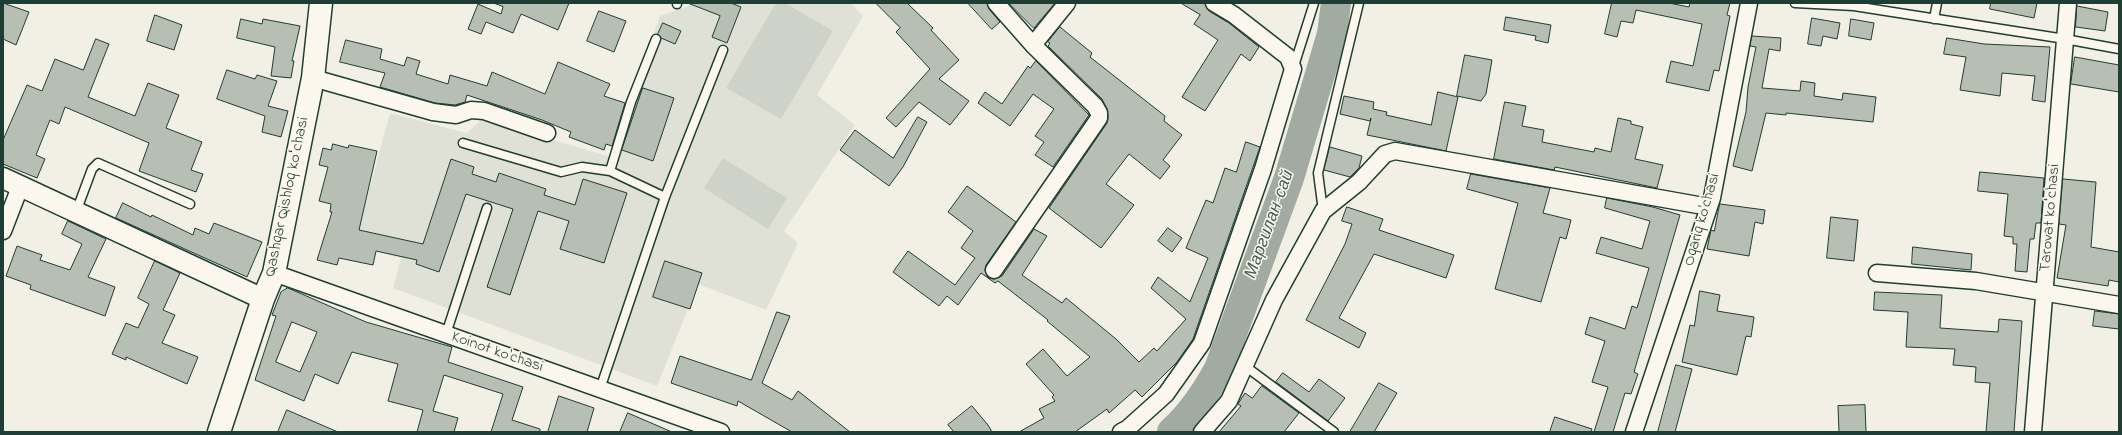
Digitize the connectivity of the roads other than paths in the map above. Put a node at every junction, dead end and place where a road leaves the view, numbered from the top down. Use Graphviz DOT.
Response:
graph roads {
  1 [pos="321,3"];
  2 [pos="996,3"];
  3 [pos="1067,3"];
  4 [pos="1214,3"];
  5 [pos="1314,3"];
  6 [pos="1360,3"];
  7 [pos="1750,3"];
  8 [pos="1795,3"];
  9 [pos="1937,3"];
  10 [pos="2068,3"];
  11 [pos="1934,19"];
  12 [pos="656,39"];
  13 [pos="2065,39"];
  14 [pos="1033,44"];
  15 [pos="2119,49"];
  16 [pos="722,50"];
  17 [pos="1293,69"];
  18 [pos="313,78"];
  19 [pos="547,132"];
  20 [pos="463,142"];
  21 [pos="610,171"];
  22 [pos="11,182"];
  23 [pos="665,197"];
  24 [pos="190,204"];
  25 [pos="1709,207"];
  26 [pos="487,208"];
  27 [pos="1322,211"];
  28 [pos="76,213"];
  29 [pos="3,231"];
  30 [pos="994,270"];
  31 [pos="274,273"];
  32 [pos="1877,273"];
  33 [pos="2045,291"];
  34 [pos="263,299"];
  35 [pos="2119,304"];
  36 [pos="446,334"];
  37 [pos="1244,366"];
  38 [pos="600,389"];
  39 [pos="219,432"];
  40 [pos="721,432"];
  41 [pos="1121,432"];
  42 [pos="1202,432"];
  43 [pos="1334,432"];
  44 [pos="1634,432"];
  45 [pos="2033,432"];
  1 -- 18 [label="main road, Qashqar Qishloq koʻchasi"];
  2 -- 14 [label="street"];
  3 -- 14 [label="street"];
  4 -- 17 [label="street"];
  5 -- 17 [label="lane"];
  6 -- 27 [label="lane"];
  7 -- 25 [label="street, Oqariq ko'chasi"];
  8 -- 11 [label="lane"];
  9 -- 11 [label="lane"];
  10 -- 13 [label="street, Tarovat koʻchasi"];
  11 -- 13 [label="lane"];
  12 -- 21 [label="lane"];
  13 -- 15 [label="lane"];
  13 -- 33 [label="street, Tarovat koʻchasi"];
  14 -- 30 [label="street"];
  16 -- 23 [label="lane"];
  17 -- 41 [label="street"];
  18 -- 19 [label="street"];
  18 -- 31 [label="main road, Qashqar Qishloq koʻchasi"];
  20 -- 21 [label="lane"];
  21 -- 23 [label="lane"];
  22 -- 28 [label="street"];
  22 -- 29 [label="street"];
  23 -- 38 [label="lane"];
  24 -- 28 [label="lane"];
  25 -- 27 [label="street"];
  25 -- 44 [label="street, Oqariq ko'chasi"];
  26 -- 36 [label="lane"];
  27 -- 37 [label="street"];
  28 -- 34 [label="street"];
  31 -- 34 [label="main road, Qashqar Qishloq koʻchasi"];
  31 -- 36 [label="street, Koinot ko'chasi"];
  32 -- 33 [label="street"];
  33 -- 35 [label="street"];
  33 -- 45 [label="street, Tarovat koʻchasi"];
  34 -- 39 [label="main road, Qashqar Qishloq koʻchasi"];
  36 -- 38 [label="street, Koinot ko'chasi"];
  37 -- 42 [label="street"];
  37 -- 43 [label="lane"];
  38 -- 40 [label="street, Koinot ko'chasi"];
}
